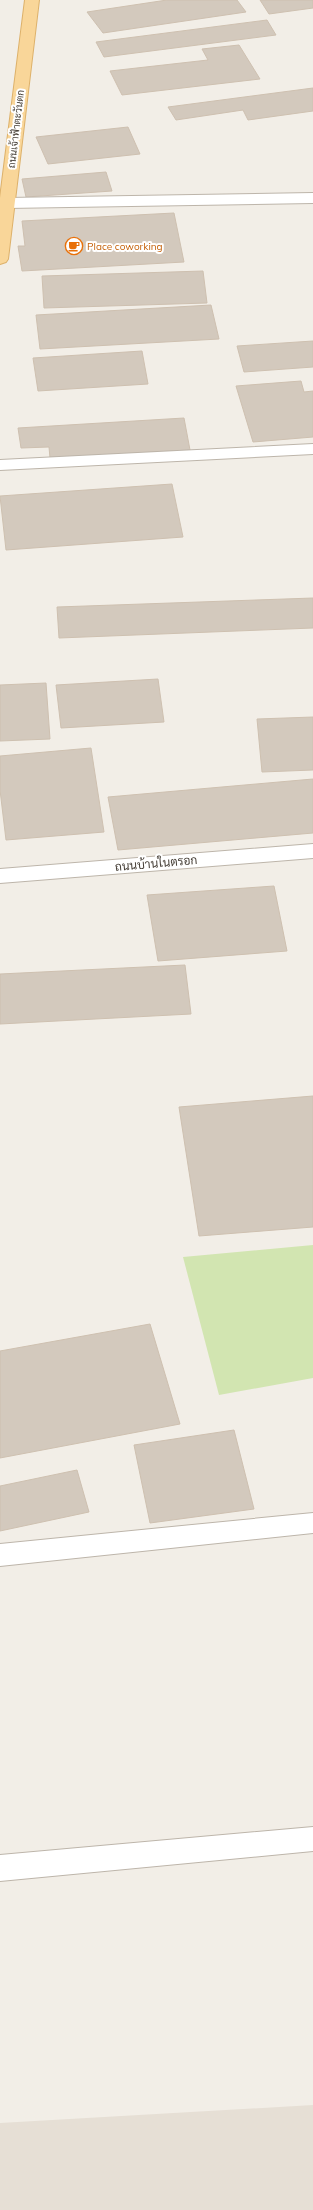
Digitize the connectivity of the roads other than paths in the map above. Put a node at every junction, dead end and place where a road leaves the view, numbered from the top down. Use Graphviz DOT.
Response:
graph roads {
  1 [pos="32,0"];
  2 [pos="313,198"];
  3 [pos="7,203"];
  4 [pos="0,259"];
  5 [pos="313,449"];
  6 [pos="0,465"];
  7 [pos="313,850"];
  8 [pos="0,876"];
  9 [pos="313,1523"];
  10 [pos="0,1556"];
  11 [pos="313,1840"];
  12 [pos="0,1868"];
  1 -- 3 [label="main road, ถนนเจ้าฟ้าตะวันตก"];
  2 -- 3 [label="street"];
  3 -- 4 [label="main road, ถนนเจ้าฟ้าตะวันตก"];
  5 -- 6 [label="street"];
  7 -- 8 [label="street, ถนนบ้านในตรอก"];
  9 -- 10 [label="street"];
  11 -- 12 [label="street"];
}
